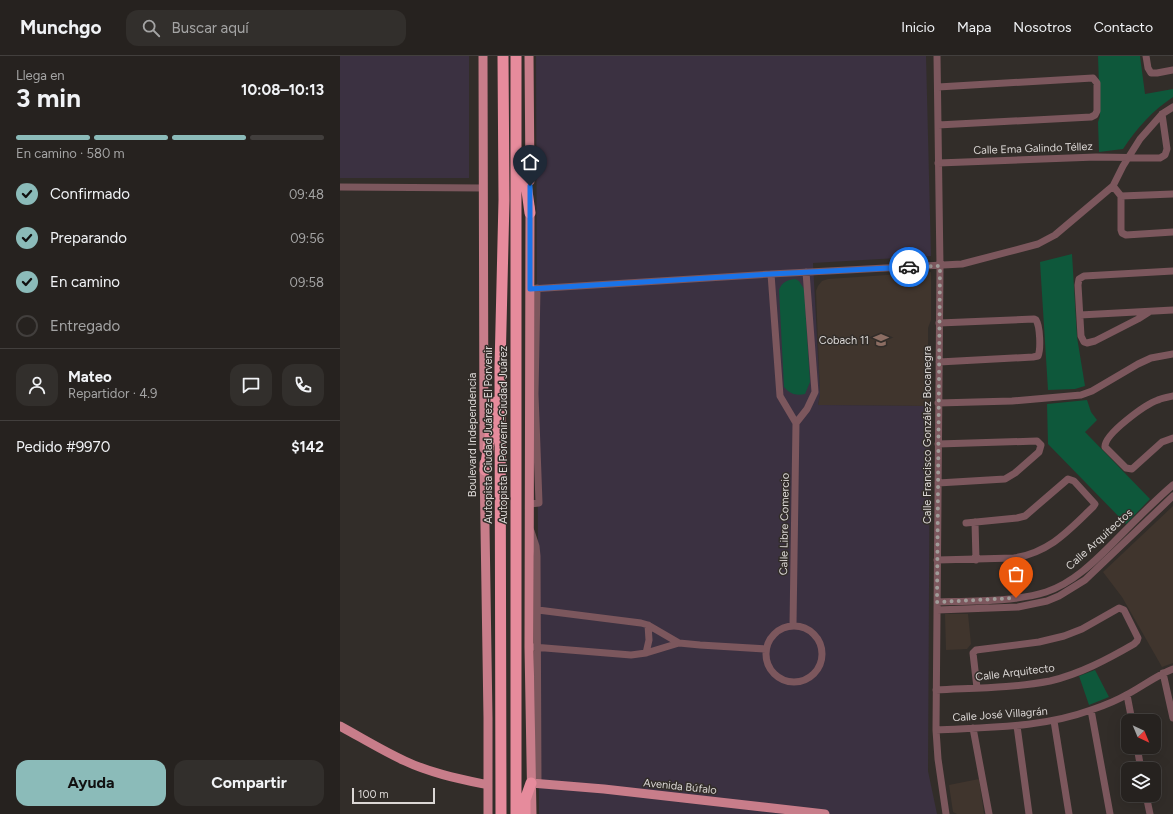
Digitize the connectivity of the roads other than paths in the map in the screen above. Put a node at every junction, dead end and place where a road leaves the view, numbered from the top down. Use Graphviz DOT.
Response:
graph roads {
  1 [pos="483,56"];
  2 [pos="503,56"];
  3 [pos="516,56"];
  4 [pos="529,56"];
  5 [pos="937,56"];
  6 [pos="1146,56"];
  7 [pos="1173,70"];
  8 [pos="938,87"];
  9 [pos="1173,107"];
  10 [pos="516,113"];
  11 [pos="1162,114"];
  12 [pos="938,125"];
  13 [pos="1128,157"];
  14 [pos="938,162"];
  15 [pos="1112,186"];
  16 [pos="340,188"];
  17 [pos="483,188"];
  18 [pos="1173,194"];
  19 [pos="1121,196"];
  20 [pos="530,213"];
  21 [pos="1173,232"];
  22 [pos="940,266"];
  23 [pos="1173,271"];
  24 [pos="806,272"];
  25 [pos="771,274"];
  26 [pos="534,289"];
  27 [pos="1173,310"];
  28 [pos="1149,312"];
  29 [pos="1080,315"];
  30 [pos="939,323"];
  31 [pos="1173,354"];
  32 [pos="939,362"];
  33 [pos="500,368"];
  34 [pos="1173,396"];
  35 [pos="938,403"];
  36 [pos="796,423"];
  37 [pos="1173,438"];
  38 [pos="938,444"];
  39 [pos="484,470"];
  40 [pos="938,483"];
  41 [pos="1173,485"];
  42 [pos="1173,496"];
  43 [pos="1143,514"];
  44 [pos="1149,519"];
  45 [pos="975,522"];
  46 [pos="966,523"];
  47 [pos="530,527"];
  48 [pos="937,560"];
  49 [pos="976,560"];
  50 [pos="1045,592"];
  51 [pos="1047,601"];
  52 [pos="937,602"];
  53 [pos="538,610"];
  54 [pos="937,610"];
  55 [pos="534,625"];
  56 [pos="648,625"];
  57 [pos="793,625"];
  58 [pos="679,643"];
  59 [pos="534,647"];
  60 [pos="766,649"];
  61 [pos="646,653"];
  62 [pos="1173,669"];
  63 [pos="1163,673"];
  64 [pos="977,688"];
  65 [pos="936,690"];
  66 [pos="1127,695"];
  67 [pos="1091,710"];
  68 [pos="1131,714"];
  69 [pos="1173,718"];
  70 [pos="1054,721"];
  71 [pos="340,726"];
  72 [pos="1017,726"];
  73 [pos="973,728"];
  74 [pos="936,730"];
  75 [pos="534,783"];
  76 [pos="488,785"];
  77 [pos="1147,802"];
  78 [pos="488,814"];
  79 [pos="501,814"];
  80 [pos="516,814"];
  81 [pos="524,814"];
  82 [pos="532,814"];
  83 [pos="825,814"];
  84 [pos="946,814"];
  85 [pos="989,814"];
  86 [pos="1029,814"];
  87 [pos="1069,814"];
  88 [pos="1110,814"];
  89 [pos="1150,814"];
  1 -- 17 [label="main road, Boulevard Independencia"];
  2 -- 33 [label="highway, Autopista Ciudad Juárez-El Porvenir"];
  3 -- 10 [label="highway, Autopista El Porvenir-Ciudad Juárez"];
  4 -- 20 [label="main road"];
  5 -- 8 [label="street, Calle Francisco González Bocanegra"];
  6 -- 7 [label="street"];
  8 -- 12 [label="street, Calle Francisco González Bocanegra"];
  8 -- 12 [label="street"];
  9 -- 11 [label="street"];
  10 -- 20 [label="highway"];
  10 -- 80 [label="highway, Autopista El Porvenir-Ciudad Juárez"];
  11 -- 13 [label="street"];
  11 -- 13 [label="street, Calle Ema Galindo Téllez"];
  12 -- 14 [label="street, Calle Francisco González Bocanegra"];
  13 -- 14 [label="street, Calle Ema Galindo Téllez"];
  13 -- 15 [label="street"];
  14 -- 22 [label="street, Calle Francisco González Bocanegra"];
  15 -- 19 [label="street"];
  15 -- 22 [label="street"];
  16 -- 17 [label="street"];
  17 -- 39 [label="main road, Boulevard Independencia"];
  18 -- 19 [label="street"];
  19 -- 21 [label="street"];
  20 -- 26 [label="main road"];
  22 -- 24 [label="street"];
  22 -- 30 [label="street, Calle Francisco González Bocanegra"];
  23 -- 29 [label="street"];
  24 -- 25 [label="street"];
  24 -- 36 [label="street"];
  25 -- 26 [label="street"];
  25 -- 36 [label="street"];
  26 -- 47 [label="main road"];
  27 -- 28 [label="street"];
  28 -- 29 [label="street"];
  28 -- 29 [label="street"];
  30 -- 32 [label="street, Calle Francisco González Bocanegra"];
  30 -- 32 [label="street"];
  31 -- 35 [label="street"];
  32 -- 35 [label="street, Calle Francisco González Bocanegra"];
  33 -- 39 [label="highway"];
  33 -- 79 [label="highway, Autopista Ciudad Juárez-El Porvenir"];
  34 -- 37 [label="street"];
  35 -- 38 [label="street, Calle Francisco González Bocanegra"];
  36 -- 57 [label="street, Calle Libre Comercio"];
  38 -- 40 [label="street, Calle Francisco González Bocanegra"];
  38 -- 40 [label="street"];
  39 -- 76 [label="main road, Boulevard Independencia"];
  40 -- 48 [label="street, Calle Francisco González Bocanegra"];
  41 -- 43 [label="street, Calle Arquitectos"];
  42 -- 44 [label="street, Calle Arquitectos"];
  43 -- 44 [label="street"];
  43 -- 50 [label="street, Calle Arquitectos"];
  44 -- 51 [label="street, Calle Arquitectos"];
  45 -- 46 [label="street"];
  45 -- 49 [label="street"];
  45 -- 49 [label="street"];
  47 -- 53 [label="street"];
  47 -- 55 [label="main road"];
  48 -- 49 [label="street"];
  48 -- 52 [label="street, Calle Francisco González Bocanegra"];
  50 -- 51 [label="street"];
  50 -- 52 [label="street, Calle Arquitectos"];
  51 -- 54 [label="street, Calle Arquitectos"];
  52 -- 54 [label="street, Calle Francisco González Bocanegra"];
  53 -- 55 [label="street"];
  53 -- 56 [label="street"];
  54 -- 65 [label="street, Calle Francisco González Bocanegra"];
  55 -- 59 [label="main road"];
  56 -- 58 [label="street"];
  56 -- 61 [label="street"];
  57 -- 60 [label="street"];
  57 -- 60 [label="street"];
  58 -- 60 [label="street"];
  58 -- 61 [label="street"];
  59 -- 61 [label="street"];
  59 -- 75 [label="main road"];
  62 -- 63 [label="street, Calle José Villagrán"];
  63 -- 66 [label="street, Calle José Villagrán"];
  63 -- 69 [label="street"];
  64 -- 64 [label="street, Calle Arquitecto"];
  64 -- 65 [label="street, Calle Arquitecto"];
  65 -- 74 [label="street, Calle Francisco González Bocanegra"];
  66 -- 67 [label="street, Calle José Villagrán"];
  66 -- 68 [label="street"];
  67 -- 70 [label="street, Calle José Villagrán"];
  67 -- 88 [label="street"];
  70 -- 72 [label="street, Calle José Villagrán"];
  70 -- 87 [label="street"];
  71 -- 76 [label="main road"];
  72 -- 73 [label="street, Calle José Villagrán"];
  72 -- 86 [label="street"];
  73 -- 74 [label="street, Calle José Villagrán"];
  73 -- 85 [label="street"];
  74 -- 84 [label="street, Calle Francisco González Bocanegra"];
  75 -- 81 [label="highway"];
  75 -- 82 [label="main road"];
  75 -- 83 [label="main road, Avenida Búfalo"];
  76 -- 78 [label="main road, Boulevard Independencia"];
  77 -- 89 [label="street"];
}
